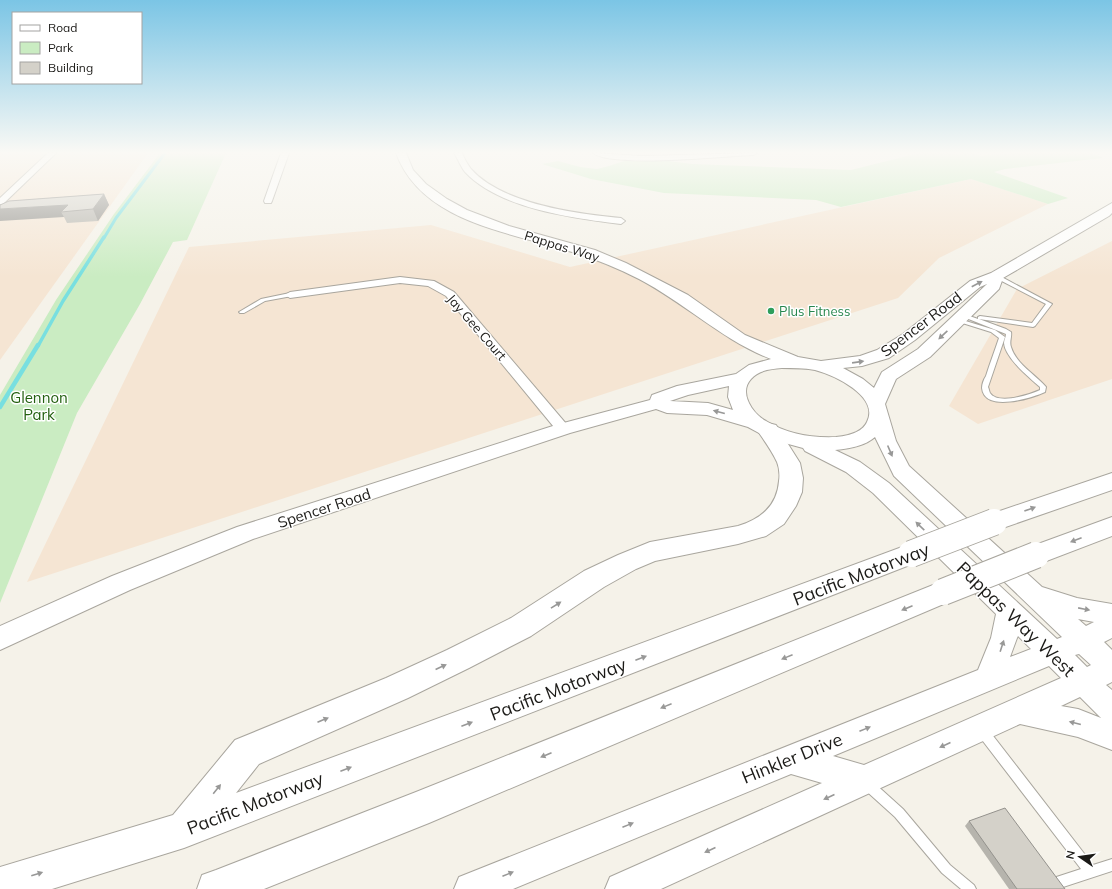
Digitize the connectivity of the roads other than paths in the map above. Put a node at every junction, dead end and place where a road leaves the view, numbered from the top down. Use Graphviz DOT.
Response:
graph roads {
  1 [pos="8,194"];
  2 [pos="270,194"];
  3 [pos="433,194"];
  4 [pos="502,194"];
  5 [pos="523,194"];
  6 [pos="268,201"];
  7 [pos="0,202"];
  8 [pos="1110,210"];
  9 [pos="996,276"];
  10 [pos="290,295"];
  11 [pos="943,308"];
  12 [pos="242,312"];
  13 [pos="961,318"];
  14 [pos="734,335"];
  15 [pos="799,362"];
  16 [pos="819,366"];
  17 [pos="743,376"];
  18 [pos="658,403"];
  19 [pos="878,409"];
  20 [pos="762,427"];
  21 [pos="563,429"];
  22 [pos="806,443"];
  23 [pos="1112,481"];
  24 [pos="1112,526"];
  25 [pos="1033,594"];
  26 [pos="1009,612"];
  27 [pos="1112,615"];
  28 [pos="1112,626"];
  29 [pos="0,639"];
  30 [pos="1083,640"];
  31 [pos="1052,653"];
  32 [pos="1112,668"];
  33 [pos="989,678"];
  34 [pos="1083,683"];
  35 [pos="1112,710"];
  36 [pos="1021,711"];
  37 [pos="981,729"];
  38 [pos="1112,736"];
  39 [pos="792,758"];
  40 [pos="864,781"];
  41 [pos="184,830"];
  42 [pos="1112,865"];
  43 [pos="1091,872"];
  44 [pos="0,886"];
  45 [pos="216,889"];
  46 [pos="472,889"];
  47 [pos="622,889"];
  48 [pos="970,889"];
  49 [pos="1038,889"];
  1 -- 7 [label="street"];
  2 -- 6 [label="street"];
  3 -- 14 [label="street, Pappas Way"];
  4 -- 5 [label="street"];
  8 -- 9 [label="street, Spencer Road"];
  11 -- 9 [label="street, Spencer Road, one-way"];
  9 -- 13 [label="street, Spencer Road"];
  9 -- 13 [label="lane"];
  10 -- 12 [label="lane"];
  10 -- 21 [label="street, Jay Gee Court"];
  11 -- 13 [label="street"];
  16 -- 11 [label="street, Spencer Road, one-way"];
  13 -- 13 [label="lane"];
  13 -- 19 [label="street, Spencer Road, one-way"];
  14 -- 15 [label="street, Pappas Way"];
  14 -- 17 [label="street, Pappas Way"];
  15 -- 16 [label="street"];
  15 -- 17 [label="street"];
  16 -- 19 [label="street"];
  17 -- 18 [label="street, Spencer Road"];
  17 -- 20 [label="street"];
  20 -- 18 [label="street, Spencer Road, one-way"];
  18 -- 21 [label="street, Spencer Road"];
  19 -- 22 [label="street"];
  19 -- 25 [label="street, Pappas Way West, one-way"];
  20 -- 22 [label="street"];
  41 -- 20 [label="highway, one-way"];
  21 -- 29 [label="street, Spencer Road"];
  26 -- 22 [label="street, Pappas Way West, one-way"];
  41 -- 23 [label="highway, Pacific Motorway, one-way, bridge"];
  24 -- 45 [label="highway, one-way, bridge"];
  25 -- 27 [label="street, one-way"];
  25 -- 30 [label="street, Pappas Way West"];
  26 -- 31 [label="street, Pappas Way West"];
  33 -- 26 [label="street, one-way"];
  28 -- 30 [label="street, Hinkler Drive"];
  30 -- 31 [label="street, Hinkler Drive"];
  30 -- 32 [label="street, Pappas Way West"];
  31 -- 33 [label="street, Hinkler Drive"];
  31 -- 34 [label="street, Pappas Way West"];
  32 -- 34 [label="street"];
  39 -- 33 [label="street, Hinkler Drive, one-way"];
  34 -- 35 [label="street, Pappas Way West"];
  34 -- 36 [label="street"];
  36 -- 37 [label="street"];
  38 -- 36 [label="street, one-way"];
  37 -- 40 [label="street, one-way"];
  37 -- 43 [label="lane"];
  39 -- 40 [label="street"];
  46 -- 39 [label="street, Hinkler Drive, one-way"];
  40 -- 47 [label="street, one-way"];
  40 -- 48 [label="lane"];
  44 -- 41 [label="highway, Pacific Motorway, one-way"];
  42 -- 43 [label="lane"];
  43 -- 49 [label="lane"];
}
